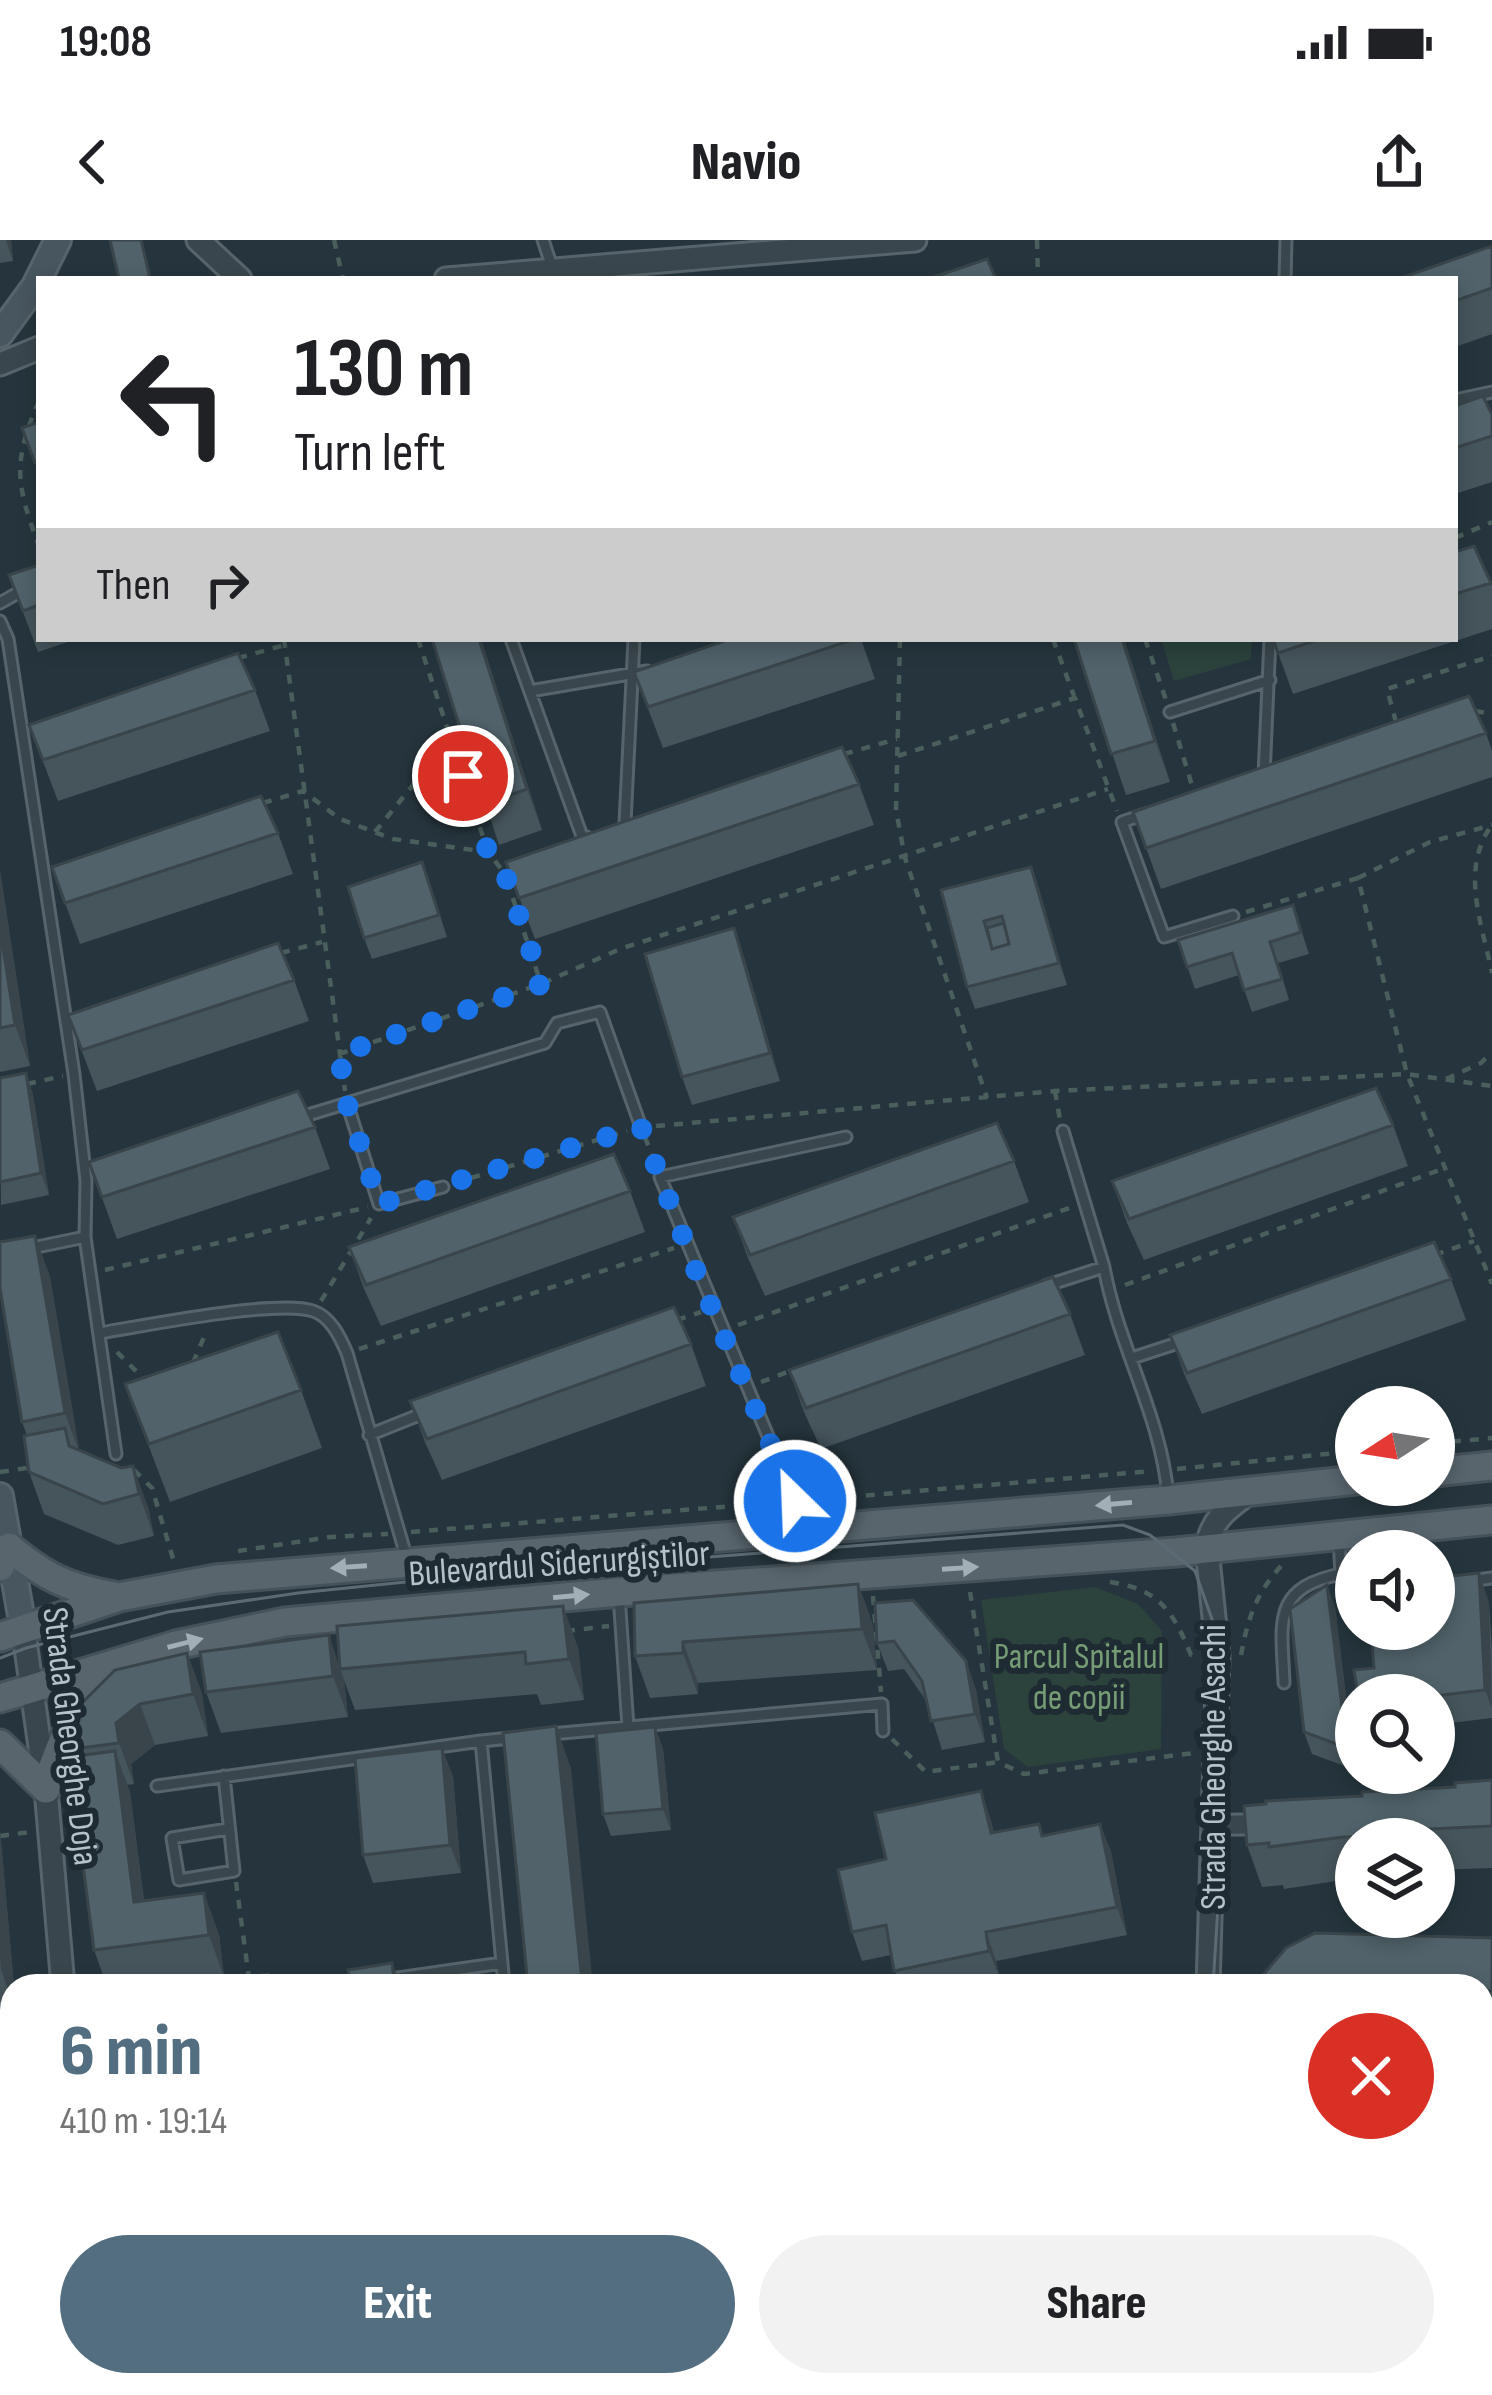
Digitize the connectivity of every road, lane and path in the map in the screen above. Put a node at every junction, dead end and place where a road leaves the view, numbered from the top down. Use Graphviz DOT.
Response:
graph roads {
  1 [pos="58,240"];
  2 [pos="198,240"];
  3 [pos="334,240"];
  4 [pos="543,240"];
  5 [pos="915,240"];
  6 [pos="1037,240"];
  7 [pos="1286,240"];
  8 [pos="553,270"];
  9 [pos="649,271"];
  10 [pos="39,276"];
  11 [pos="237,276"];
  12 [pos="342,276"];
  13 [pos="482,276"];
  14 [pos="1038,276"];
  15 [pos="1285,276"];
  16 [pos="36,282"];
  17 [pos="0,334"];
  18 [pos="36,349"];
  19 [pos="0,364"];
  20 [pos="1492,392"];
  21 [pos="1458,399"];
  22 [pos="36,407"];
  23 [pos="1492,522"];
  24 [pos="1458,537"];
  25 [pos="36,538"];
  26 [pos="36,582"];
  27 [pos="0,603"];
  28 [pos="0,621"];
  29 [pos="285,642"];
  30 [pos="419,642"];
  31 [pos="512,642"];
  32 [pos="634,642"];
  33 [pos="900,642"];
  34 [pos="1054,642"];
  35 [pos="1270,642"];
  36 [pos="1492,656"];
  37 [pos="230,660"];
  38 [pos="654,669"];
  39 [pos="633,675"];
  40 [pos="1270,680"];
  41 [pos="530,691"];
  42 [pos="1075,698"];
  43 [pos="1170,712"];
  44 [pos="1492,714"];
  45 [pos="1459,716"];
  46 [pos="43,728"];
  47 [pos="1399,732"];
  48 [pos="22,736"];
  49 [pos="451,738"];
  50 [pos="897,739"];
  51 [pos="835,756"];
  52 [pos="896,756"];
  53 [pos="1288,768"];
  54 [pos="1266,775"];
  55 [pos="1249,781"];
  56 [pos="1108,789"];
  57 [pos="303,791"];
  58 [pos="260,804"];
  59 [pos="1159,810"];
  60 [pos="646,817"];
  61 [pos="1122,822"];
  62 [pos="625,824"];
  63 [pos="1490,827"];
  64 [pos="375,832"];
  65 [pos="488,852"];
  66 [pos="905,858"];
  67 [pos="524,865"];
  68 [pos="66,870"];
  69 [pos="505,874"];
  70 [pos="44,878"];
  71 [pos="1358,878"];
  72 [pos="1233,916"];
  73 [pos="322,942"];
  74 [pos="281,953"];
  75 [pos="1492,973"];
  76 [pos="542,984"];
  77 [pos="88,1020"];
  78 [pos="67,1027"];
  79 [pos="1492,1052"];
  80 [pos="339,1054"];
  81 [pos="74,1074"];
  82 [pos="1408,1074"];
  83 [pos="1446,1079"];
  84 [pos="19,1085"];
  85 [pos="1492,1086"];
  86 [pos="1055,1091"];
  87 [pos="987,1097"];
  88 [pos="347,1103"];
  89 [pos="282,1123"];
  90 [pos="641,1127"];
  91 [pos="1063,1131"];
  92 [pos="846,1137"];
  93 [pos="1445,1168"];
  94 [pos="108,1175"];
  95 [pos="660,1177"];
  96 [pos="86,1181"];
  97 [pos="443,1186"];
  98 [pos="1086,1202"];
  99 [pos="379,1204"];
  100 [pos="86,1237"];
  101 [pos="1474,1241"];
  102 [pos="685,1244"];
  103 [pos="21,1250"];
  104 [pos="1432,1256"];
  105 [pos="1488,1263"];
  106 [pos="1104,1267"];
  107 [pos="91,1273"];
  108 [pos="1492,1284"];
  109 [pos="1042,1287"];
  110 [pos="1108,1291"];
  111 [pos="712,1309"];
  112 [pos="316,1311"];
  113 [pos="213,1316"];
  114 [pos="670,1322"];
  115 [pos="721,1330"];
  116 [pos="99,1333"];
  117 [pos="1198,1336"];
  118 [pos="347,1353"];
  119 [pos="121,1355"];
  120 [pos="1132,1358"];
  121 [pos="810,1364"];
  122 [pos="191,1369"];
  123 [pos="745,1388"];
  124 [pos="160,1394"];
  125 [pos="435,1408"];
  126 [pos="369,1435"];
  127 [pos="1492,1438"];
  128 [pos="1455,1441"];
  129 [pos="116,1454"];
  130 [pos="46,1465"];
  131 [pos="1492,1466"];
  132 [pos="1455,1470"];
  133 [pos="0,1472"];
  134 [pos="1335,1482"];
  135 [pos="1251,1492"];
  136 [pos="0,1496"];
  137 [pos="1168,1500"];
  138 [pos="1492,1520"];
  139 [pos="1396,1530"];
  140 [pos="802,1531"];
  141 [pos="1335,1536"];
  142 [pos="1207,1549"];
  143 [pos="4,1557"];
  144 [pos="407,1563"];
  145 [pos="1282,1565"];
  146 [pos="968,1568"];
  147 [pos="872,1575"];
  148 [pos="1335,1575"];
  149 [pos="1492,1579"];
  150 [pos="1097,1580"];
  151 [pos="1455,1583"];
  152 [pos="181,1585"];
  153 [pos="619,1592"];
  154 [pos="118,1597"];
  155 [pos="621,1625"];
  156 [pos="12,1632"];
  157 [pos="554,1632"];
  158 [pos="1218,1656"];
  159 [pos="132,1657"];
  160 [pos="1284,1683"];
  161 [pos="32,1686"];
  162 [pos="0,1698"];
  163 [pos="882,1704"];
  164 [pos="628,1727"];
  165 [pos="884,1731"];
  166 [pos="542,1735"];
  167 [pos="522,1737"];
  168 [pos="482,1741"];
  169 [pos="0,1744"];
  170 [pos="1217,1750"];
  171 [pos="998,1762"];
  172 [pos="224,1776"];
  173 [pos="157,1786"];
  174 [pos="46,1789"];
  175 [pos="1289,1822"];
  176 [pos="1215,1825"];
  177 [pos="50,1829"];
  178 [pos="228,1829"];
  179 [pos="0,1835"];
  180 [pos="234,1871"];
  181 [pos="502,1963"];
  182 [pos="62,1974"];
  183 [pos="248,1974"];
  184 [pos="421,1974"];
  185 [pos="503,1974"];
  186 [pos="1209,1974"];
  1 -- 10 [label="main road"];
  2 -- 11 [label="street"];
  3 -- 12 [label="path"];
  4 -- 8 [label="lane"];
  5 -- 9 [label="street"];
  6 -- 14 [label="path"];
  7 -- 15 [label="lane"];
  8 -- 9 [label="street"];
  8 -- 13 [label="street"];
  16 -- 17 [label="main road"];
  18 -- 19 [label="street"];
  20 -- 21 [label="lane"];
  22 -- 25 [label="path"];
  23 -- 24 [label="path"];
  26 -- 27 [label="lane"];
  28 -- 48 [label="lane"];
  29 -- 37 [label="path"];
  29 -- 57 [label="path"];
  30 -- 49 [label="path"];
  31 -- 41 [label="lane"];
  32 -- 39 [label="lane"];
  33 -- 50 [label="path"];
  34 -- 42 [label="path"];
  35 -- 40 [label="lane"];
  36 -- 47 [label="path"];
  38 -- 39 [label="lane"];
  39 -- 41 [label="lane"];
  39 -- 62 [label="lane"];
  40 -- 43 [label="lane"];
  40 -- 54 [label="lane"];
  41 -- 62 [label="lane"];
  42 -- 52 [label="path"];
  42 -- 56 [label="path"];
  44 -- 45 [label="path"];
  46 -- 48 [label="lane"];
  48 -- 70 [label="lane"];
  49 -- 64 [label="path"];
  49 -- 65 [label="path"];
  50 -- 51 [label="path"];
  50 -- 52 [label="path"];
  52 -- 66 [label="path"];
  53 -- 54 [label="lane"];
  54 -- 55 [label="lane"];
  56 -- 61 [label="path"];
  56 -- 66 [label="path"];
  57 -- 58 [label="path"];
  57 -- 64 [label="path"];
  57 -- 73 [label="path"];
  59 -- 61 [label="lane"];
  60 -- 62 [label="lane"];
  61 -- 72 [label="lane"];
  63 -- 71 [label="path"];
  63 -- 75 [label="path"];
  64 -- 65 [label="path"];
  65 -- 69 [label="path"];
  66 -- 76 [label="path"];
  66 -- 87 [label="path"];
  67 -- 69 [label="path"];
  68 -- 70 [label="lane"];
  69 -- 76 [label="path"];
  70 -- 78 [label="lane"];
  71 -- 72 [label="path"];
  71 -- 82 [label="path"];
  73 -- 74 [label="path"];
  73 -- 80 [label="path"];
  76 -- 80 [label="path"];
  77 -- 78 [label="lane"];
  78 -- 81 [label="lane"];
  79 -- 83 [label="path"];
  80 -- 88 [label="path"];
  81 -- 84 [label="path"];
  81 -- 96 [label="lane"];
  82 -- 83 [label="path"];
  82 -- 86 [label="path"];
  82 -- 93 [label="path"];
  83 -- 85 [label="path"];
  86 -- 87 [label="path"];
  86 -- 91 [label="path"];
  87 -- 90 [label="path"];
  88 -- 89 [label="lane"];
  88 -- 90 [label="lane"];
  88 -- 99 [label="lane"];
  90 -- 95 [label="path"];
  90 -- 97 [label="path"];
  91 -- 98 [label="lane"];
  92 -- 95 [label="lane"];
  93 -- 101 [label="path"];
  93 -- 110 [label="path"];
  94 -- 96 [label="lane"];
  95 -- 102 [label="lane"];
  96 -- 100 [label="lane"];
  97 -- 99 [label="lane"];
  98 -- 106 [label="lane"];
  98 -- 115 [label="path"];
  99 -- 107 [label="path"];
  99 -- 112 [label="path"];
  100 -- 103 [label="lane"];
  100 -- 107 [label="lane"];
  101 -- 104 [label="path"];
  101 -- 105 [label="path"];
  102 -- 111 [label="lane"];
  102 -- 118 [label="path"];
  105 -- 108 [label="path"];
  106 -- 109 [label="lane"];
  106 -- 110 [label="lane"];
  107 -- 116 [label="lane"];
  110 -- 120 [label="lane"];
  111 -- 114 [label="path"];
  111 -- 115 [label="lane"];
  112 -- 113 [label="lane"];
  112 -- 118 [label="lane"];
  113 -- 116 [label="lane"];
  113 -- 122 [label="path"];
  115 -- 123 [label="lane"];
  116 -- 129 [label="lane"];
  117 -- 120 [label="lane"];
  118 -- 126 [label="lane"];
  119 -- 124 [label="path"];
  120 -- 137 [label="lane"];
  121 -- 123 [label="path"];
  123 -- 140 [label="lane"];
  125 -- 126 [label="lane"];
  126 -- 144 [label="lane"];
  127 -- 128 [label="path"];
  129 -- 152 [label="path"];
  130 -- 133 [label="path"];
  131 -- 132 [label="main road"];
  134 -- 135 [label="main road, Bulevardul Siderurgiștilor"];
  135 -- 137 [label="main road, Bulevardul Siderurgiștilor"];
  135 -- 142 [label="street"];
  136 -- 143 [label="main road, Strada Gheorghe Doja"];
  137 -- 140 [label="main road, Bulevardul Siderurgiștilor, one-way"];
  138 -- 139 [label="main road, Bulevardul Siderurgiștilor"];
  140 -- 144 [label="main road, Bulevardul Siderurgiștilor"];
  141 -- 142 [label="main road, Bulevardul Siderurgiștilor"];
  142 -- 146 [label="main road, Bulevardul Siderurgiștilor"];
  142 -- 158 [label="street, Strada Gheorghe Asachi"];
  143 -- 154 [label="main road"];
  143 -- 156 [label="main road, Strada Gheorghe Doja"];
  144 -- 152 [label="main road, Bulevardul Siderurgiștilor, one-way"];
  145 -- 158 [label="path"];
  147 -- 146 [label="main road, Bulevardul Siderurgiștilor, one-way"];
  146 -- 171 [label="path"];
  147 -- 153 [label="main road, Bulevardul Siderurgiștilor"];
  147 -- 163 [label="path"];
  148 -- 160 [label="lane"];
  149 -- 151 [label="lane"];
  150 -- 158 [label="path"];
  152 -- 154 [label="main road, Bulevardul Siderurgiștilor"];
  153 -- 155 [label="lane"];
  159 -- 153 [label="main road, Bulevardul Siderurgiștilor, one-way"];
  154 -- 156 [label="main road, Bulevardul Siderurgiștilor"];
  155 -- 157 [label="path"];
  155 -- 164 [label="lane"];
  156 -- 161 [label="street, Strada Gheorghe Doja"];
  158 -- 170 [label="street, Strada Gheorghe Asachi"];
  159 -- 161 [label="main road, Bulevardul Siderurgiștilor"];
  159 -- 174 [label="main road"];
  161 -- 162 [label="main road, Bulevardul Siderurgiștilor"];
  161 -- 174 [label="street, Strada Gheorghe Doja"];
  163 -- 164 [label="lane"];
  163 -- 165 [label="lane"];
  164 -- 166 [label="lane"];
  165 -- 171 [label="path"];
  167 -- 168 [label="lane"];
  168 -- 172 [label="lane"];
  168 -- 181 [label="lane"];
  169 -- 174 [label="main road"];
  170 -- 171 [label="path"];
  170 -- 176 [label="street, Strada Gheorghe Asachi"];
  172 -- 173 [label="lane"];
  172 -- 178 [label="lane"];
  174 -- 177 [label="street, Strada Gheorghe Doja"];
  175 -- 176 [label="street"];
  176 -- 186 [label="street, Strada Gheorghe Asachi"];
  177 -- 179 [label="path"];
  177 -- 182 [label="street, Strada Gheorghe Doja"];
  178 -- 180 [label="lane"];
  178 -- 180 [label="lane"];
  180 -- 183 [label="path"];
  181 -- 184 [label="lane"];
  181 -- 185 [label="lane"];
}
